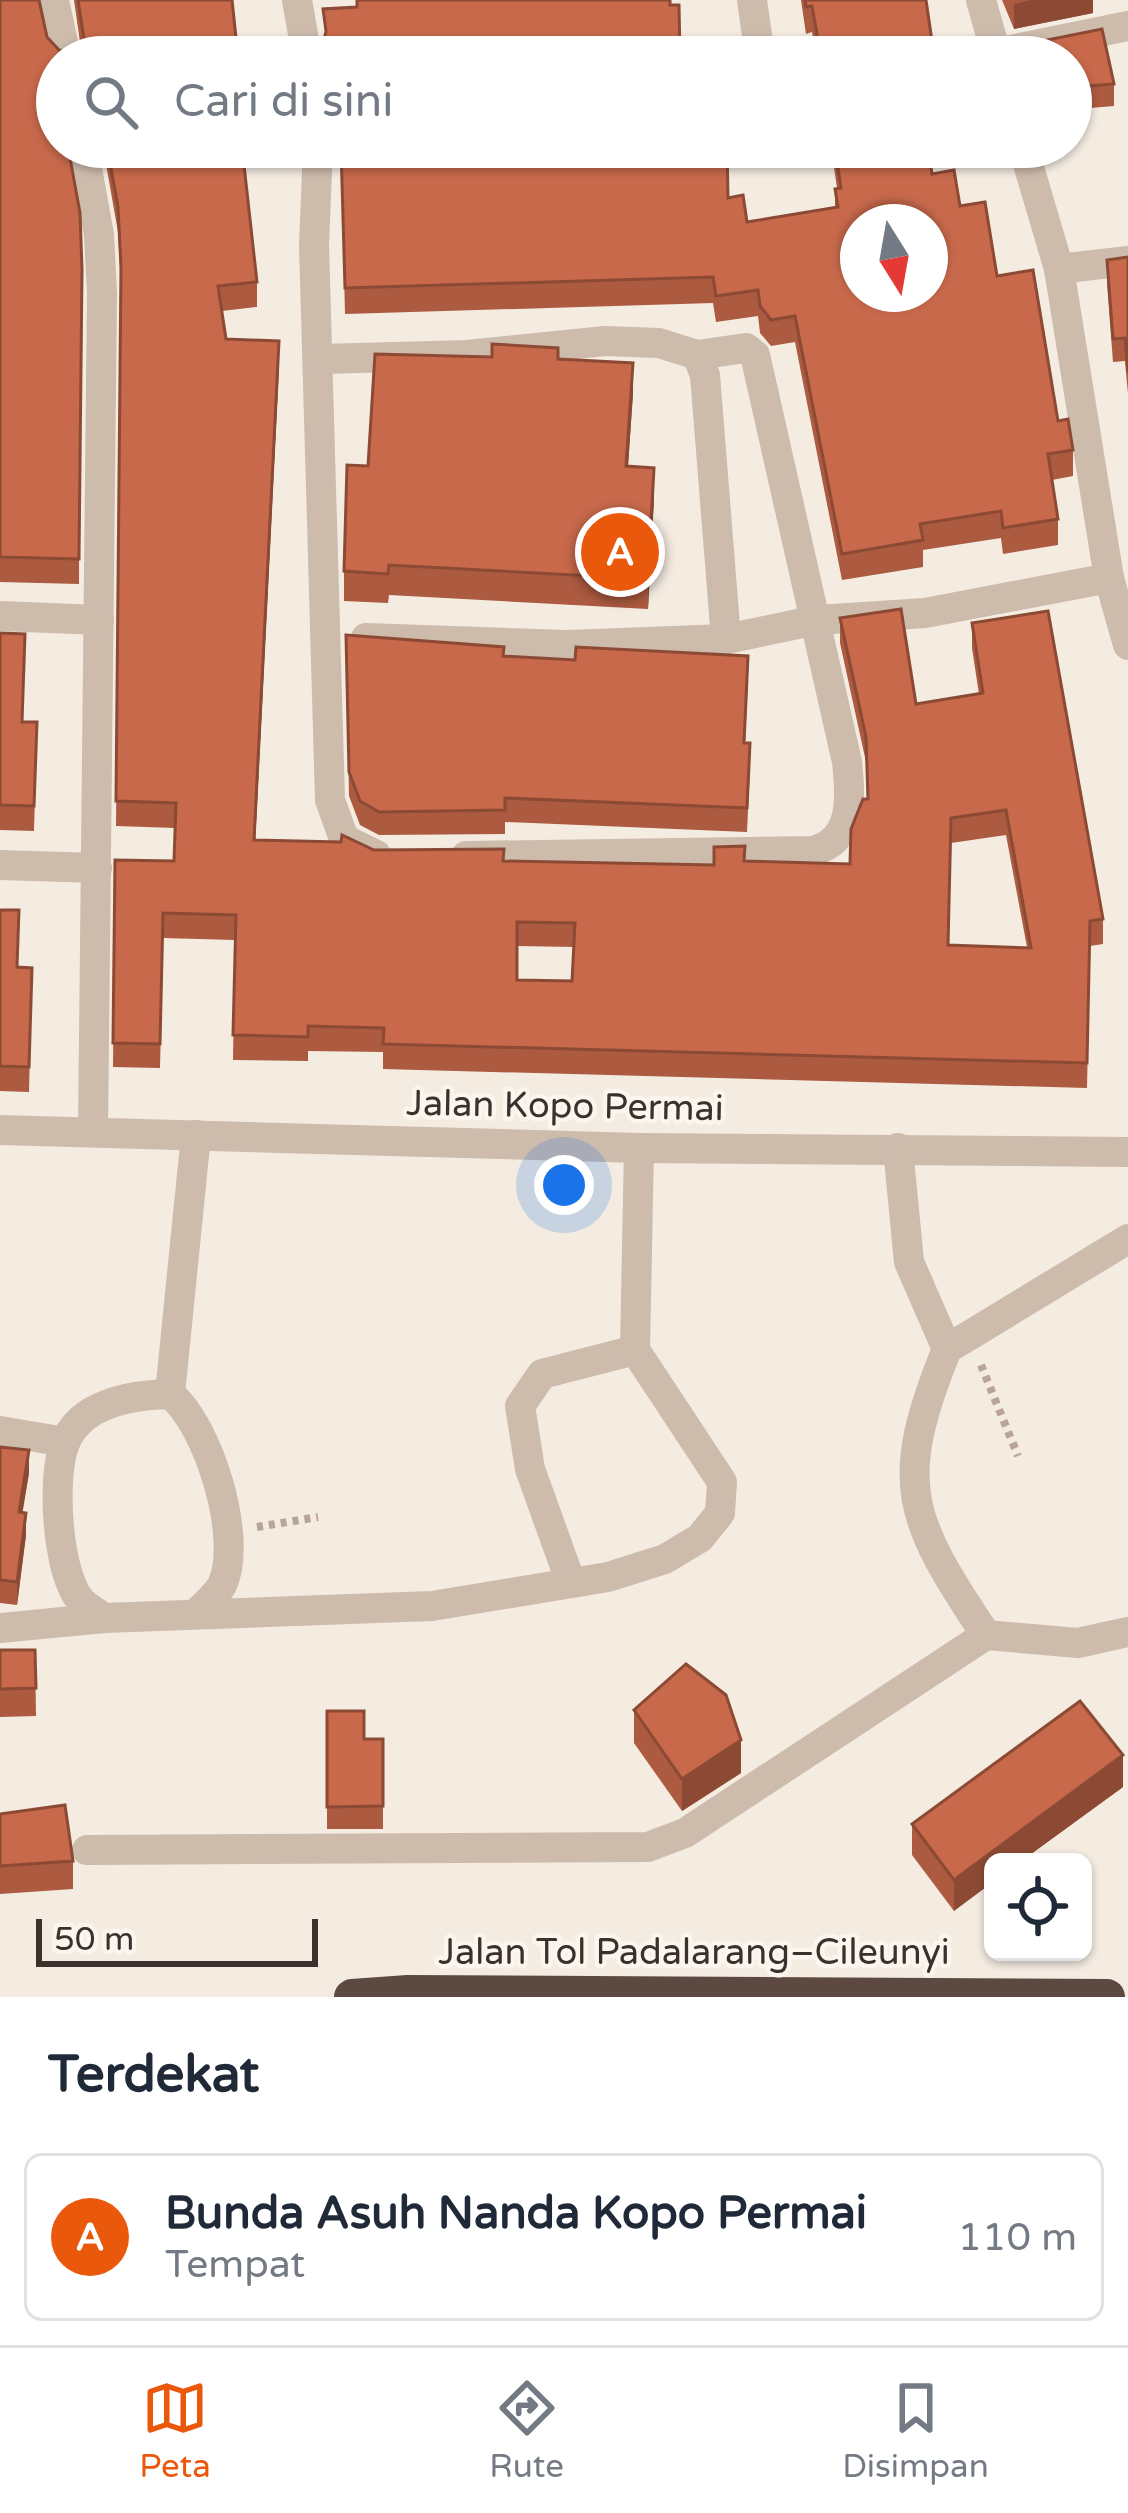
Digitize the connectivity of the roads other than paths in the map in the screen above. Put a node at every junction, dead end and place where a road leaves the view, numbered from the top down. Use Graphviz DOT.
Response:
graph roads {
  1 [pos="55,0"];
  2 [pos="297,0"];
  3 [pos="752,0"];
  4 [pos="981,0"];
  5 [pos="1128,26"];
  6 [pos="62,36"];
  7 [pos="303,36"];
  8 [pos="757,36"];
  9 [pos="991,36"];
  10 [pos="1075,36"];
  11 [pos="87,168"];
  12 [pos="317,168"];
  13 [pos="1029,168"];
  14 [pos="1128,261"];
  15 [pos="1059,269"];
  16 [pos="697,355"];
  17 [pos="321,359"];
  18 [pos="1109,578"];
  19 [pos="0,616"];
  20 [pos="99,620"];
  21 [pos="817,620"];
  22 [pos="330,637"];
  23 [pos="726,639"];
  24 [pos="1128,645"];
  25 [pos="397,855"];
  26 [pos="442,855"];
  27 [pos="0,865"];
  28 [pos="97,868"];
  29 [pos="0,1130"];
  30 [pos="92,1131"];
  31 [pos="196,1135"];
  32 [pos="639,1148"];
  33 [pos="898,1148"];
  34 [pos="1128,1152"];
  35 [pos="1128,1239"];
  36 [pos="957,1343"];
  37 [pos="635,1350"];
  38 [pos="170,1394"];
  39 [pos="0,1431"];
  40 [pos="65,1442"];
  41 [pos="571,1583"];
  42 [pos="197,1613"];
  43 [pos="104,1618"];
  44 [pos="0,1628"];
  45 [pos="1128,1632"];
  46 [pos="986,1635"];
  47 [pos="87,1850"];
  48 [pos="352,1997"];
  49 [pos="1107,1997"];
  1 -- 6 [label="street"];
  2 -- 7 [label="street"];
  3 -- 8 [label="street"];
  4 -- 9 [label="street"];
  5 -- 10 [label="street"];
  11 -- 20 [label="street"];
  12 -- 17 [label="street"];
  13 -- 15 [label="street"];
  14 -- 15 [label="street"];
  15 -- 18 [label="street"];
  16 -- 17 [label="street"];
  16 -- 21 [label="street"];
  16 -- 23 [label="street"];
  17 -- 22 [label="street"];
  18 -- 21 [label="street"];
  18 -- 24 [label="street"];
  19 -- 20 [label="street"];
  20 -- 28 [label="street"];
  21 -- 23 [label="street"];
  21 -- 26 [label="street"];
  22 -- 23 [label="street"];
  22 -- 25 [label="street"];
  27 -- 28 [label="street"];
  28 -- 30 [label="street"];
  29 -- 30 [label="street, Jalan Kopo Permai"];
  30 -- 31 [label="street, Jalan Kopo Permai"];
  31 -- 32 [label="street, Jalan Kopo Permai"];
  31 -- 38 [label="street"];
  32 -- 33 [label="street, Jalan Kopo Permai"];
  32 -- 37 [label="street"];
  33 -- 34 [label="street, Jalan Kopo Permai"];
  33 -- 36 [label="street"];
  35 -- 36 [label="street"];
  36 -- 46 [label="street"];
  37 -- 41 [label="street"];
  37 -- 41 [label="street"];
  38 -- 40 [label="street"];
  38 -- 42 [label="street"];
  39 -- 40 [label="street"];
  40 -- 43 [label="street"];
  41 -- 42 [label="street"];
  42 -- 43 [label="street"];
  43 -- 44 [label="street"];
  45 -- 46 [label="street"];
  46 -- 47 [label="street"];
  48 -- 49 [label="highway, Jalan Tol Padalarang–Cileunyi"];
}
